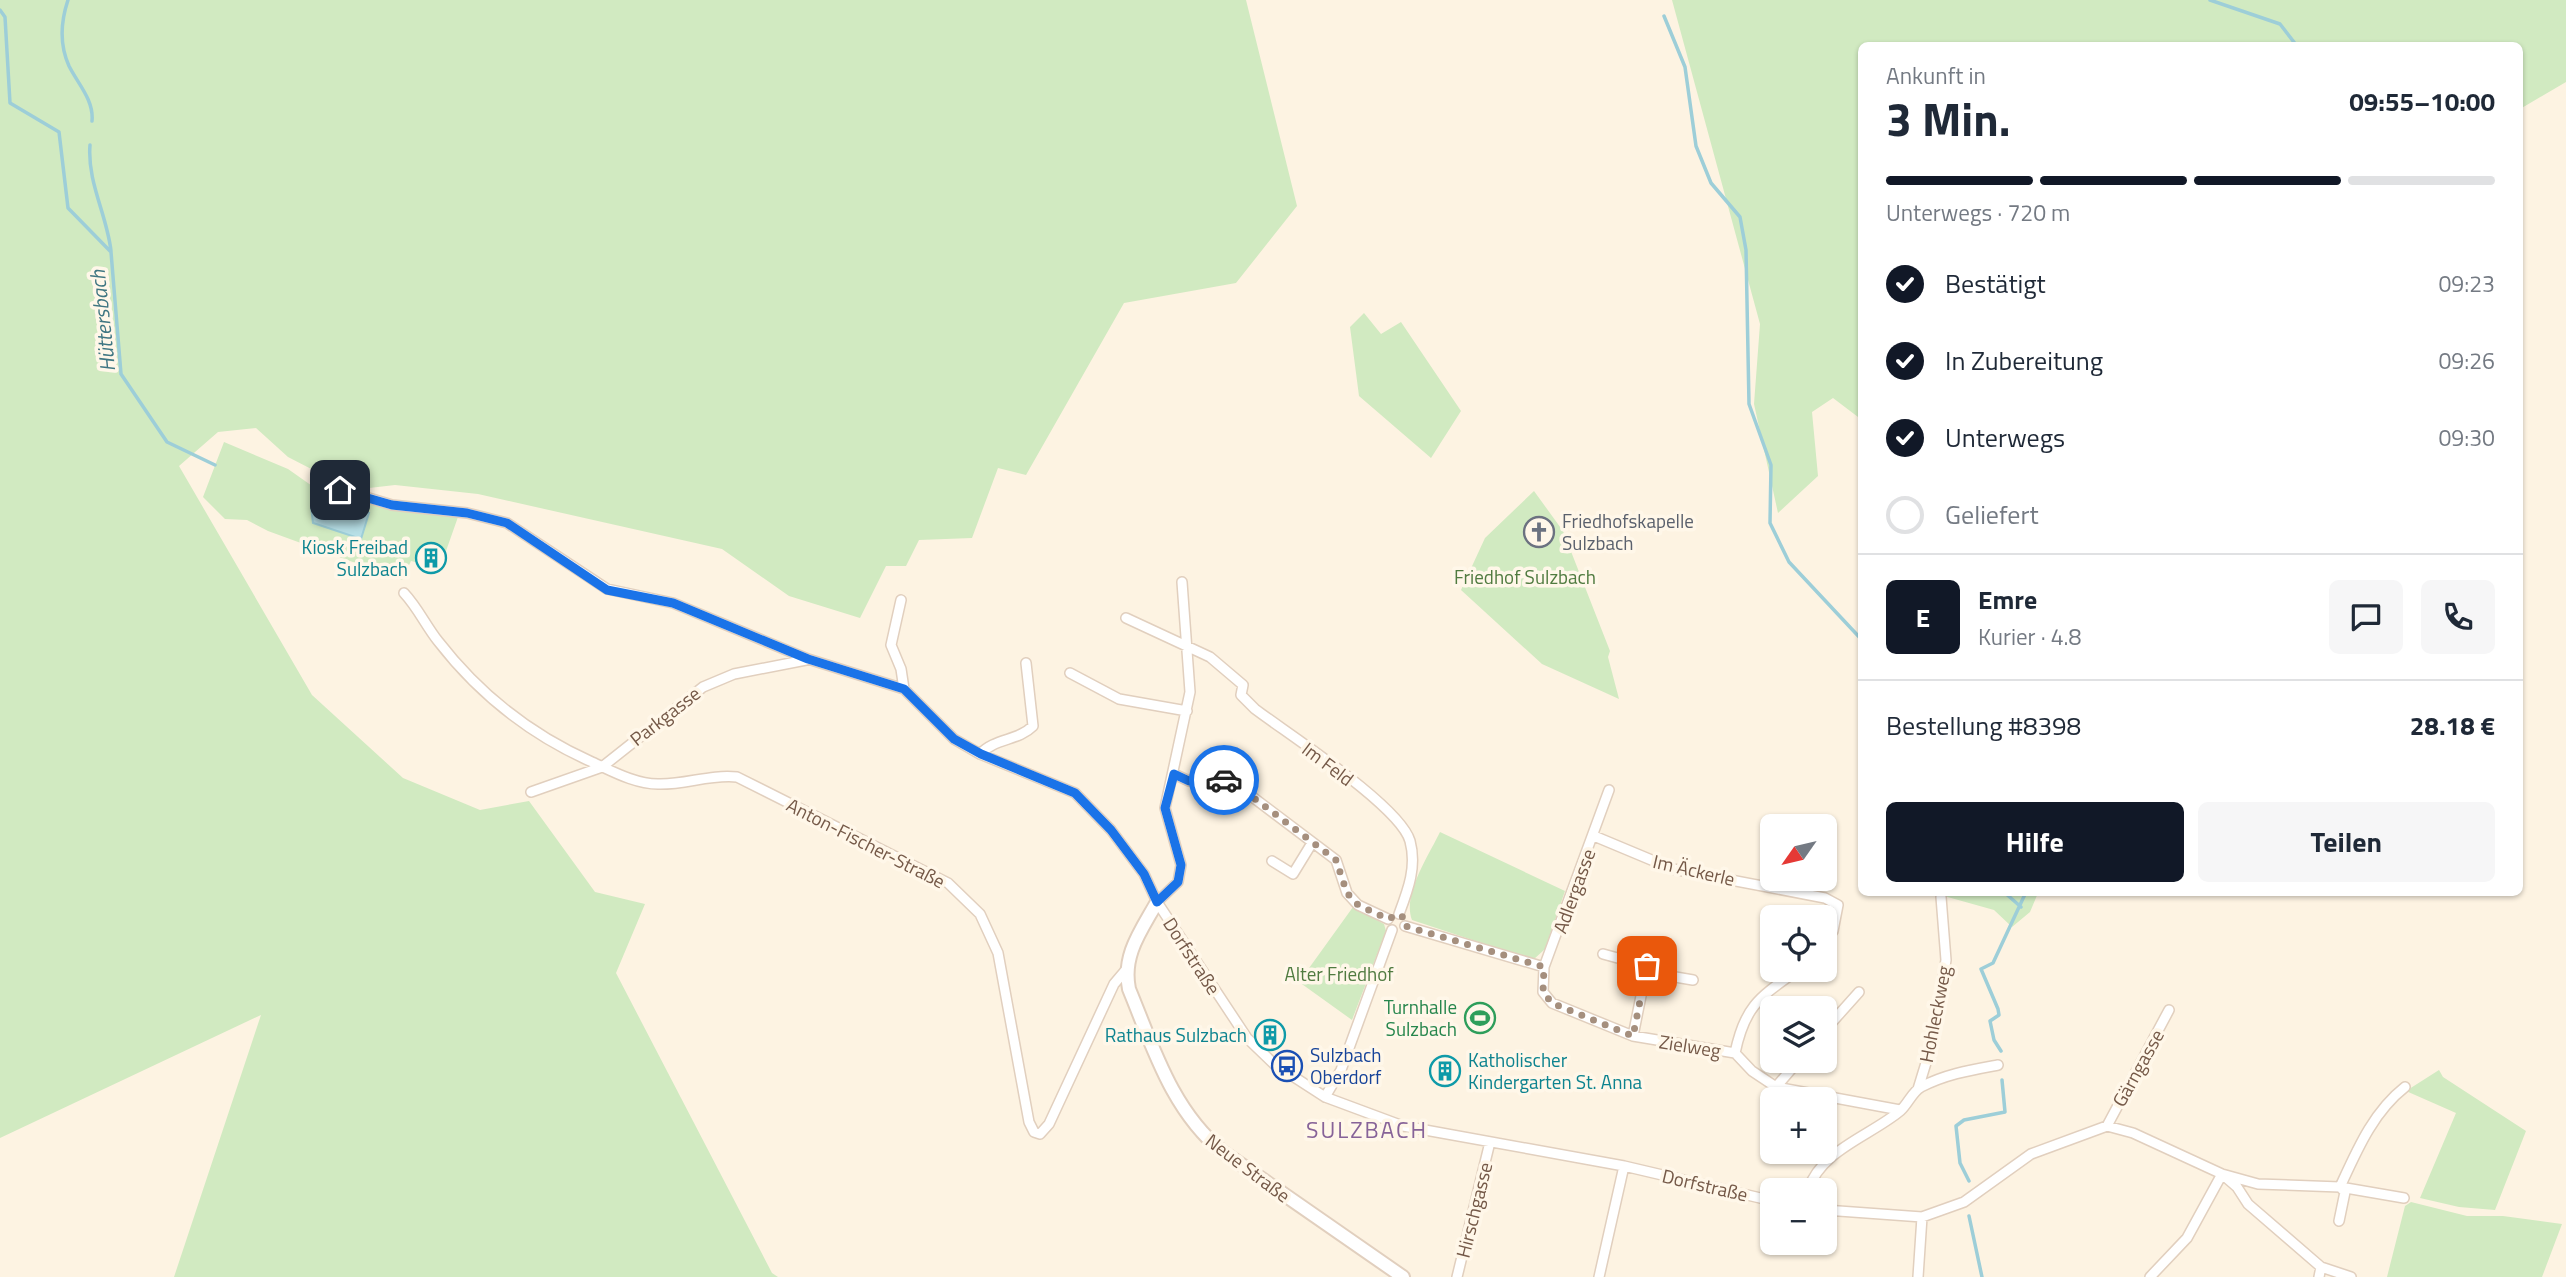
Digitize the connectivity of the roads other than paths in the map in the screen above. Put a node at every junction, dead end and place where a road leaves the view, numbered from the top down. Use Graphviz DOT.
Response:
graph roads {
  1 [pos="322,484"];
  2 [pos="1182,582"];
  3 [pos="404,593"];
  4 [pos="901,600"];
  5 [pos="1126,618"];
  6 [pos="1187,645"];
  7 [pos="808,659"];
  8 [pos="1026,663"];
  9 [pos="1070,673"];
  10 [pos="904,689"];
  11 [pos="1187,711"];
  12 [pos="981,754"];
  13 [pos="602,767"];
  14 [pos="1174,774"];
  15 [pos="1609,790"];
  16 [pos="531,792"];
  17 [pos="1594,836"];
  18 [pos="1312,843"];
  19 [pos="1272,861"];
  20 [pos="1941,897"];
  21 [pos="1157,902"];
  22 [pos="1837,910"];
  23 [pos="1399,914"];
  24 [pos="1388,919"];
  25 [pos="1405,926"];
  26 [pos="1392,930"];
  27 [pos="1603,954"];
  28 [pos="1647,966"];
  29 [pos="1544,967"];
  30 [pos="1125,971"];
  31 [pos="1693,980"];
  32 [pos="1781,982"];
  33 [pos="1543,992"];
  34 [pos="1859,992"];
  35 [pos="2169,1010"];
  36 [pos="1837,1017"];
  37 [pos="1633,1036"];
  38 [pos="1735,1053"];
  39 [pos="1998,1065"];
  40 [pos="1788,1073"];
  41 [pos="1776,1087"];
  42 [pos="2405,1087"];
  43 [pos="1918,1089"];
  44 [pos="1325,1097"];
  45 [pos="1837,1098"];
  46 [pos="1900,1110"];
  47 [pos="2107,1126"];
  48 [pos="1490,1142"];
  49 [pos="1624,1167"];
  50 [pos="2222,1174"];
  51 [pos="1813,1178"];
  52 [pos="2340,1187"];
  53 [pos="1760,1198"];
  54 [pos="2404,1198"];
  55 [pos="1837,1211"];
  56 [pos="1922,1217"];
  57 [pos="2339,1221"];
  58 [pos="2320,1272"];
  59 [pos="1403,1277"];
  60 [pos="1457,1277"];
  61 [pos="1598,1277"];
  62 [pos="1918,1277"];
  63 [pos="2150,1277"];
  64 [pos="2351,1277"];
  1 -- 7 [label="street, Dorfstraße"];
  2 -- 6 [label="street"];
  3 -- 13 [label="street, Anton-Fischer-Straße"];
  4 -- 10 [label="street, Dorfstraße"];
  5 -- 6 [label="street"];
  6 -- 11 [label="street"];
  6 -- 23 [label="street, Im Feld"];
  7 -- 10 [label="street, Dorfstraße"];
  7 -- 13 [label="street, Parkgasse"];
  8 -- 12 [label="street"];
  9 -- 11 [label="street"];
  10 -- 12 [label="street, Dorfstraße"];
  11 -- 14 [label="street"];
  12 -- 21 [label="street, Dorfstraße"];
  13 -- 16 [label="street, Parkgasse"];
  13 -- 30 [label="street, Anton-Fischer-Straße"];
  14 -- 18 [label="street"];
  14 -- 21 [label="street"];
  15 -- 17 [label="street, Adlergasse"];
  17 -- 22 [label="street, Im Äckerle"];
  17 -- 29 [label="street, Adlergasse"];
  18 -- 19 [label="street"];
  18 -- 24 [label="street"];
  20 -- 43 [label="street, Hohleckweg"];
  21 -- 30 [label="street"];
  21 -- 44 [label="street, Dorfstraße"];
  23 -- 24 [label="street"];
  23 -- 25 [label="street"];
  24 -- 26 [label="street"];
  25 -- 26 [label="street"];
  25 -- 29 [label="street"];
  26 -- 44 [label="street"];
  27 -- 28 [label="street"];
  28 -- 31 [label="street"];
  28 -- 37 [label="street, Zielweg"];
  29 -- 33 [label="street, Adlergasse"];
  30 -- 59 [label="street, Neue Straße"];
  32 -- 38 [label="street"];
  33 -- 37 [label="street, Zielweg"];
  34 -- 36 [label="street"];
  35 -- 47 [label="street, Gärngasse"];
  37 -- 38 [label="street, Zielweg"];
  38 -- 41 [label="street, Zielweg"];
  39 -- 43 [label="street"];
  40 -- 41 [label="street"];
  42 -- 52 [label="street"];
  43 -- 46 [label="street"];
  44 -- 48 [label="street, Dorfstraße"];
  45 -- 46 [label="street, Zielweg"];
  46 -- 51 [label="street"];
  47 -- 50 [label="street"];
  47 -- 56 [label="street"];
  48 -- 49 [label="street, Dorfstraße"];
  48 -- 60 [label="street, Hirschgasse"];
  49 -- 53 [label="street, Dorfstraße"];
  49 -- 61 [label="street"];
  50 -- 52 [label="street"];
  50 -- 58 [label="street"];
  50 -- 63 [label="street"];
  52 -- 54 [label="street"];
  52 -- 57 [label="street"];
  55 -- 56 [label="street"];
  56 -- 62 [label="street"];
  58 -- 64 [label="street"];
}
